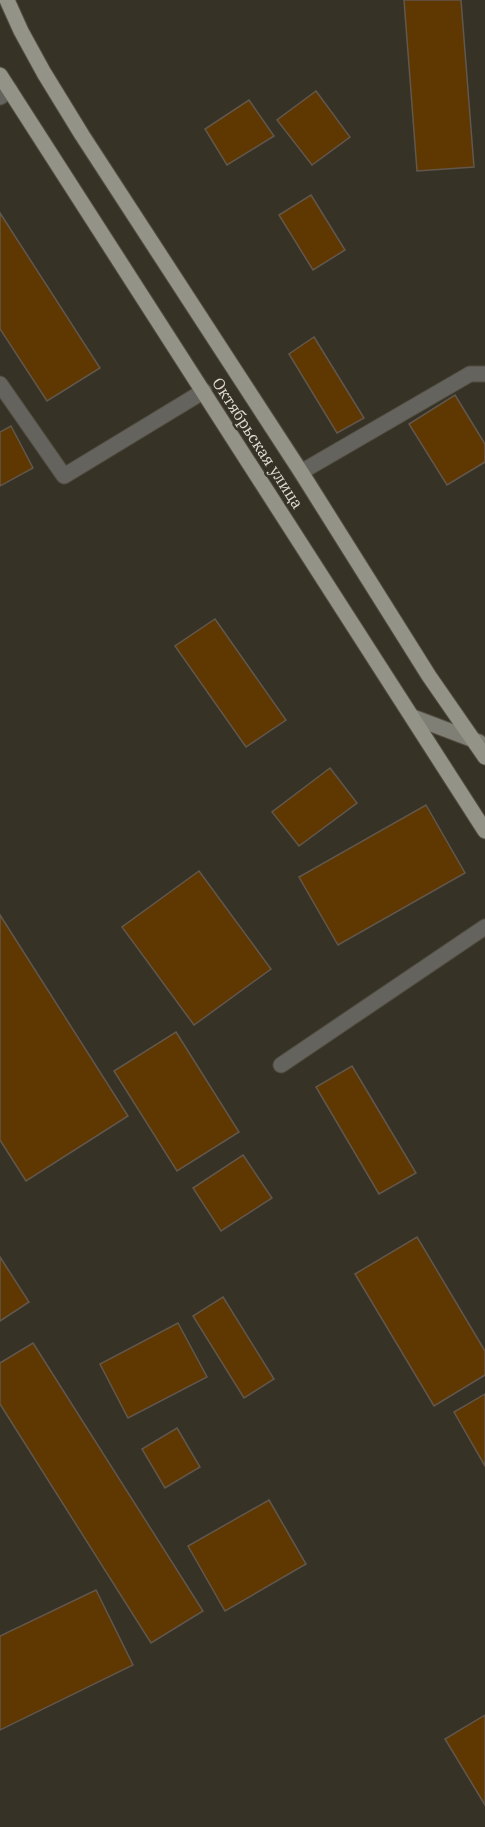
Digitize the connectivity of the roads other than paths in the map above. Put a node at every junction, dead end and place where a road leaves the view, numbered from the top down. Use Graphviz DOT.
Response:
graph roads {
  1 [pos="7,0"];
  2 [pos="0,75"];
  3 [pos="5,94"];
  4 [pos="485,374"];
  5 [pos="0,384"];
  6 [pos="204,391"];
  7 [pos="302,472"];
  8 [pos="413,717"];
  9 [pos="480,743"];
  10 [pos="485,757"];
  11 [pos="485,831"];
  12 [pos="485,927"];
  13 [pos="281,1065"];
  1 -- 7 [label="main road, Октябрьская улица"];
  2 -- 3 [label="main road, Октябрьская улица"];
  3 -- 6 [label="main road, Октябрьская улица"];
  4 -- 7 [label="lane"];
  5 -- 6 [label="lane"];
  6 -- 8 [label="main road, Октябрьская улица"];
  7 -- 9 [label="main road, Октябрьская улица"];
  8 -- 9 [label="main road"];
  8 -- 11 [label="main road, Октябрьская улица"];
  9 -- 10 [label="main road, Октябрьская улица"];
  12 -- 13 [label="lane"];
}
